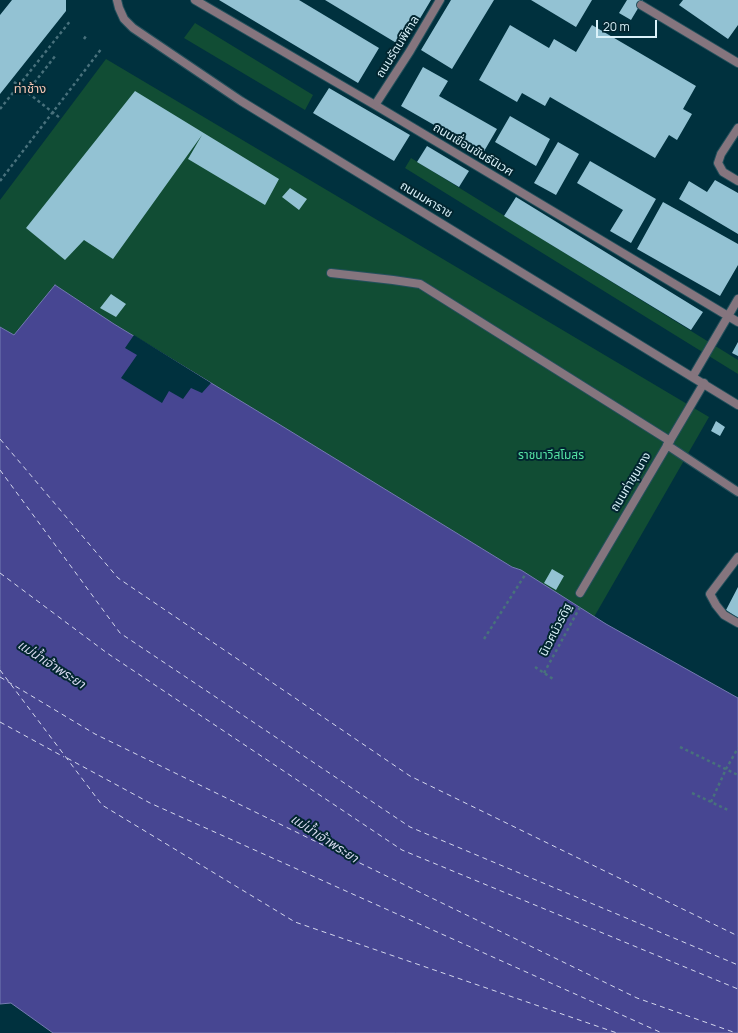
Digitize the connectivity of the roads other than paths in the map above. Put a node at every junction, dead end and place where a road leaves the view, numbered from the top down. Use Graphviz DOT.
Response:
graph roads {
  1 [pos="117,0"];
  2 [pos="195,0"];
  3 [pos="440,0"];
  4 [pos="641,5"];
  5 [pos="738,63"];
  6 [pos="375,105"];
  7 [pos="738,128"];
  8 [pos="738,181"];
  9 [pos="331,273"];
  10 [pos="738,299"];
  11 [pos="728,316"];
  12 [pos="738,322"];
  13 [pos="692,376"];
  14 [pos="704,383"];
  15 [pos="738,405"];
  16 [pos="668,443"];
  17 [pos="738,492"];
  18 [pos="738,557"];
  19 [pos="580,593"];
  20 [pos="738,623"];
  1 -- 13 [label="street, ถนนมหาราช"];
  2 -- 6 [label="street, ถนนเขื่อนขันธ์นิเวศ"];
  3 -- 6 [label="street, ถนนรัตนพิศาล"];
  4 -- 5 [label="street"];
  6 -- 11 [label="street, ถนนเขื่อนขันธ์นิเวศ"];
  7 -- 8 [label="street"];
  9 -- 16 [label="street"];
  10 -- 11 [label="street"];
  11 -- 12 [label="street, ถนนเขื่อนขันธ์นิเวศ"];
  11 -- 13 [label="street"];
  13 -- 14 [label="street, ถนนมหาราช"];
  14 -- 15 [label="street, ถนนมหาราช"];
  14 -- 16 [label="street, ถนนท่าขุนนาง"];
  16 -- 17 [label="street"];
  16 -- 19 [label="street, ถนนท่าขุนนาง"];
  18 -- 20 [label="street"];
}
